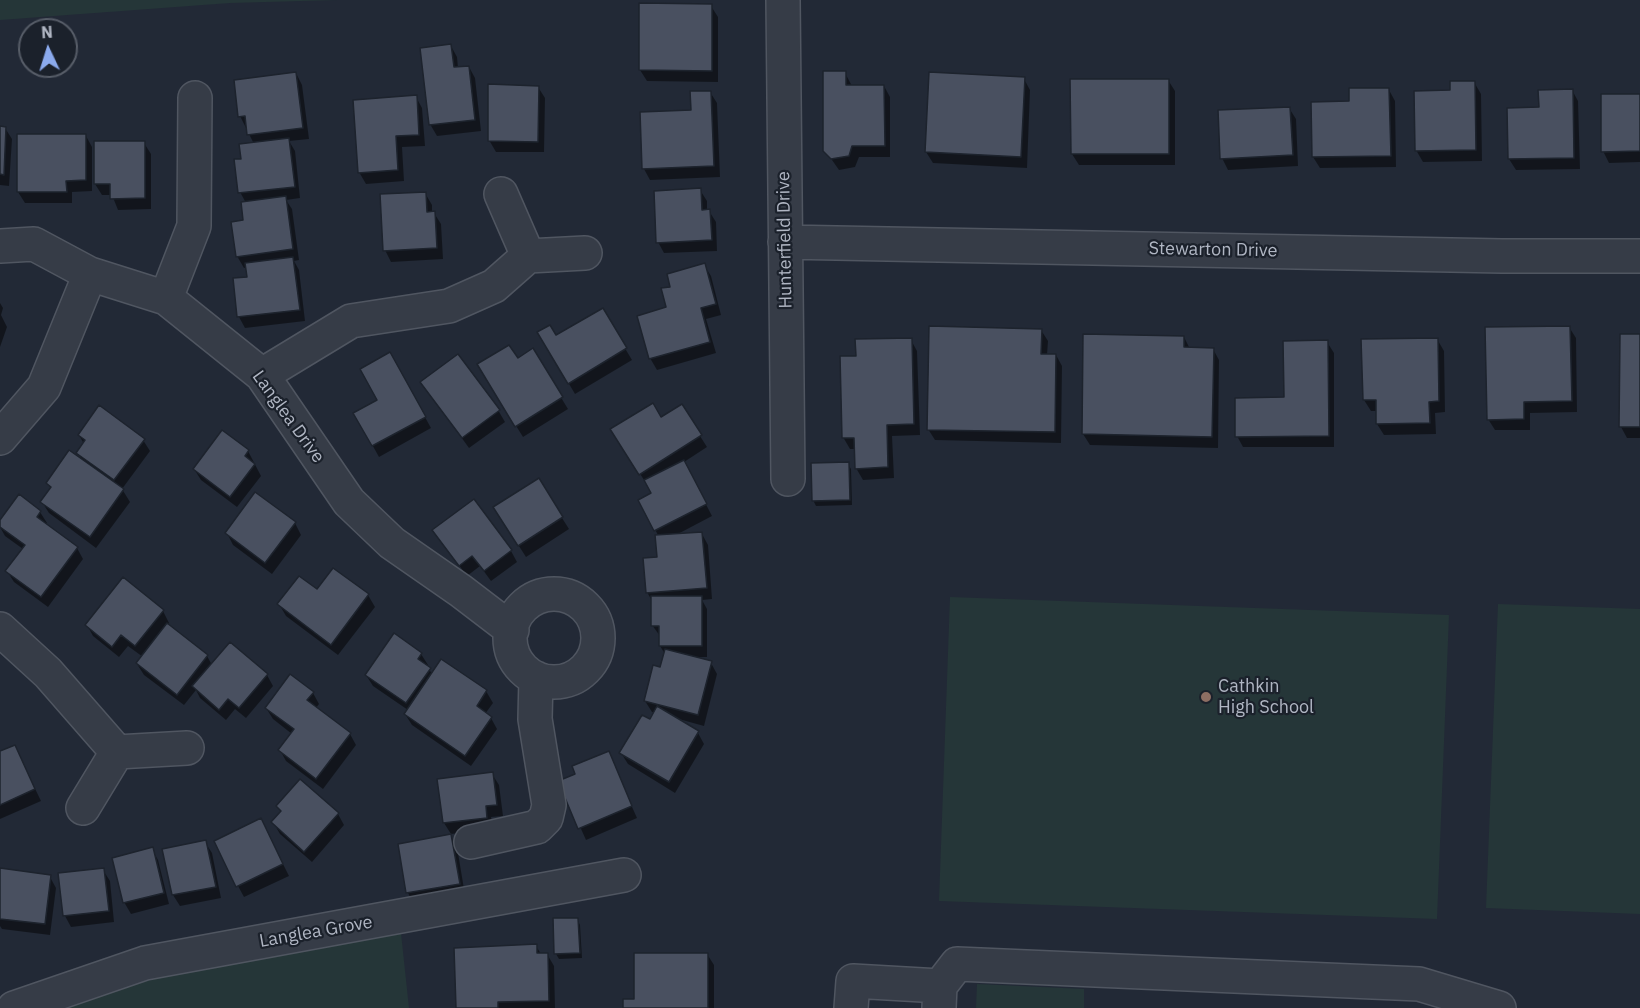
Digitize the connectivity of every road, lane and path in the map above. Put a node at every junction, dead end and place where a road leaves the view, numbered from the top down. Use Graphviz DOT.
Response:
graph roads {
  1 [pos="783,0"];
  2 [pos="195,98"];
  3 [pos="501,194"];
  4 [pos="785,242"];
  5 [pos="0,246"];
  6 [pos="585,253"];
  7 [pos="528,256"];
  8 [pos="1640,256"];
  9 [pos="90,274"];
  10 [pos="165,298"];
  11 [pos="262,375"];
  12 [pos="0,438"];
  13 [pos="788,479"];
  14 [pos="0,629"];
  15 [pos="512,630"];
  16 [pos="537,678"];
  17 [pos="187,748"];
  18 [pos="117,752"];
  19 [pos="83,808"];
  20 [pos="471,842"];
  21 [pos="624,875"];
  22 [pos="939,997"];
  23 [pos="14,1008"];
  24 [pos="851,1008"];
  25 [pos="1499,1008"];
  1 -- 4 [label="street, Hunterfield Drive"];
  2 -- 10 [label="street"];
  3 -- 7 [label="street"];
  4 -- 8 [label="street, Stewarton Drive"];
  4 -- 13 [label="street, Hunterfield Drive"];
  5 -- 9 [label="street, Langlea Drive"];
  6 -- 7 [label="street"];
  7 -- 11 [label="street"];
  9 -- 10 [label="street, Langlea Drive"];
  9 -- 12 [label="street"];
  10 -- 11 [label="street, Langlea Drive"];
  11 -- 15 [label="street, Langlea Drive"];
  14 -- 18 [label="street"];
  15 -- 16 [label="street"];
  15 -- 16 [label="street"];
  16 -- 20 [label="street"];
  17 -- 18 [label="street"];
  18 -- 19 [label="street"];
  21 -- 23 [label="street, Langlea Grove"];
  22 -- 24 [label="street"];
  22 -- 25 [label="street"];
}
